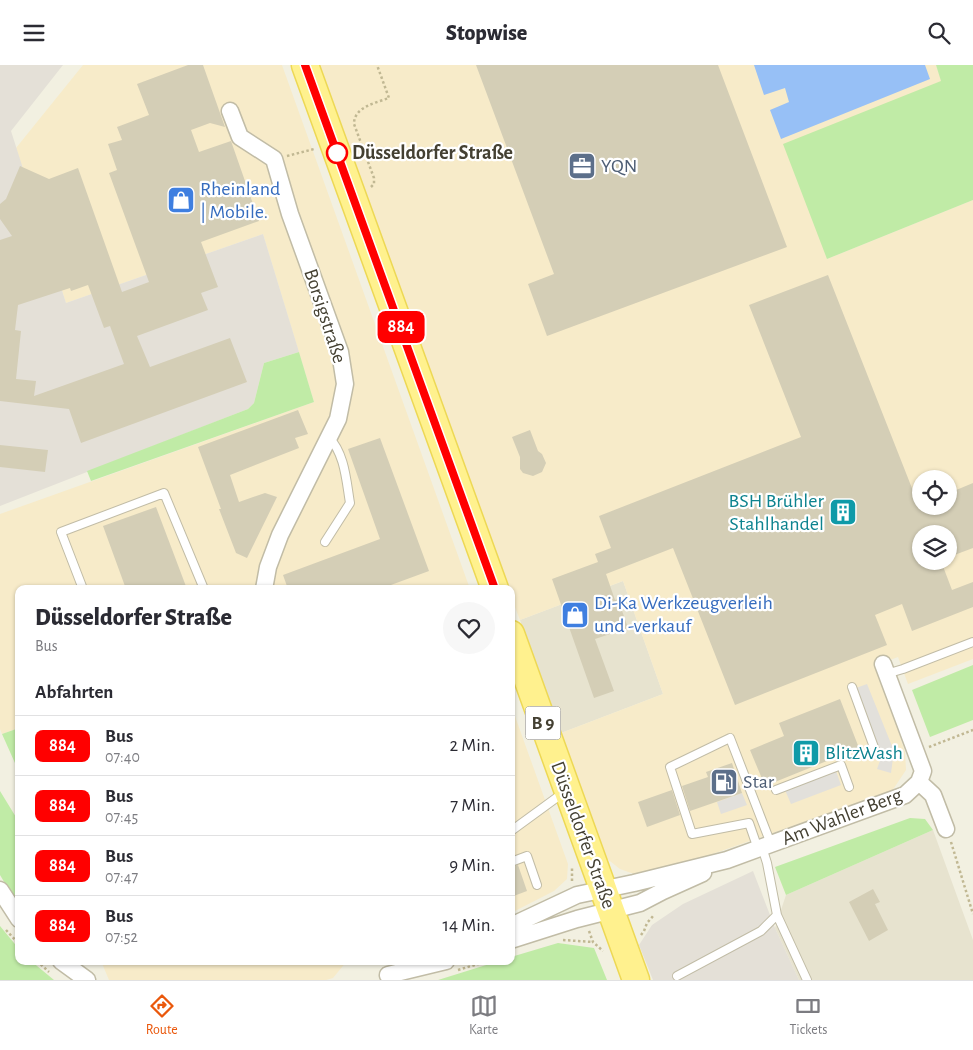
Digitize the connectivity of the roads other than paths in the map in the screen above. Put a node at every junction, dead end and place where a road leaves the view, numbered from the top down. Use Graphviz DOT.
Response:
graph roads {
  1 [pos="305,65"];
  2 [pos="230,111"];
  3 [pos="328,436"];
  4 [pos="325,542"];
  5 [pos="81,585"];
  6 [pos="202,585"];
  7 [pos="265,585"];
  8 [pos="494,585"];
  9 [pos="973,643"];
  10 [pos="515,645"];
  11 [pos="884,669"];
  12 [pos="852,687"];
  13 [pos="875,750"];
  14 [pos="920,781"];
  15 [pos="849,787"];
  16 [pos="776,790"];
  17 [pos="567,791"];
  18 [pos="515,828"];
  19 [pos="946,829"];
  20 [pos="764,847"];
  21 [pos="515,860"];
  22 [pos="727,860"];
  23 [pos="537,885"];
  24 [pos="0,890"];
  25 [pos="606,901"];
  26 [pos="15,913"];
  27 [pos="777,915"];
  28 [pos="515,924"];
  29 [pos="515,939"];
  30 [pos="414,965"];
  31 [pos="427,965"];
  32 [pos="55,967"];
  33 [pos="384,974"];
  34 [pos="677,976"];
  35 [pos="87,980"];
  36 [pos="636,980"];
  37 [pos="807,980"];
  1 -- 8 [label="main road"];
  2 -- 3 [label="street, Borsigstraße"];
  3 -- 4 [label="lane"];
  3 -- 7 [label="street, Borsigstraße"];
  5 -- 6 [label="lane"];
  9 -- 11 [label="lane"];
  10 -- 17 [label="main road, Düsseldorfer Straße / B 9"];
  11 -- 14 [label="street, Am Wahler Berg"];
  12 -- 13 [label="lane"];
  14 -- 19 [label="street, Am Wahler Berg"];
  14 -- 20 [label="street, Am Wahler Berg"];
  15 -- 16 [label="lane"];
  17 -- 18 [label="lane"];
  17 -- 25 [label="main road, Düsseldorfer Straße / B 9"];
  20 -- 20 [label="lane"];
  20 -- 22 [label="street, Am Wahler Berg"];
  20 -- 27 [label="lane, Am Wahler Berg"];
  21 -- 23 [label="lane"];
  22 -- 25 [label="street, Am Wahler Berg"];
  22 -- 25 [label="street, Am Wahler Berg"];
  24 -- 26 [label="street"];
  25 -- 28 [label="street"];
  25 -- 29 [label="street"];
  25 -- 36 [label="main road, Düsseldorfer Straße / B 9"];
  27 -- 34 [label="lane"];
  27 -- 37 [label="lane, Am Wahler Berg"];
  30 -- 33 [label="street"];
  31 -- 33 [label="street"];
  32 -- 35 [label="street"];
}
